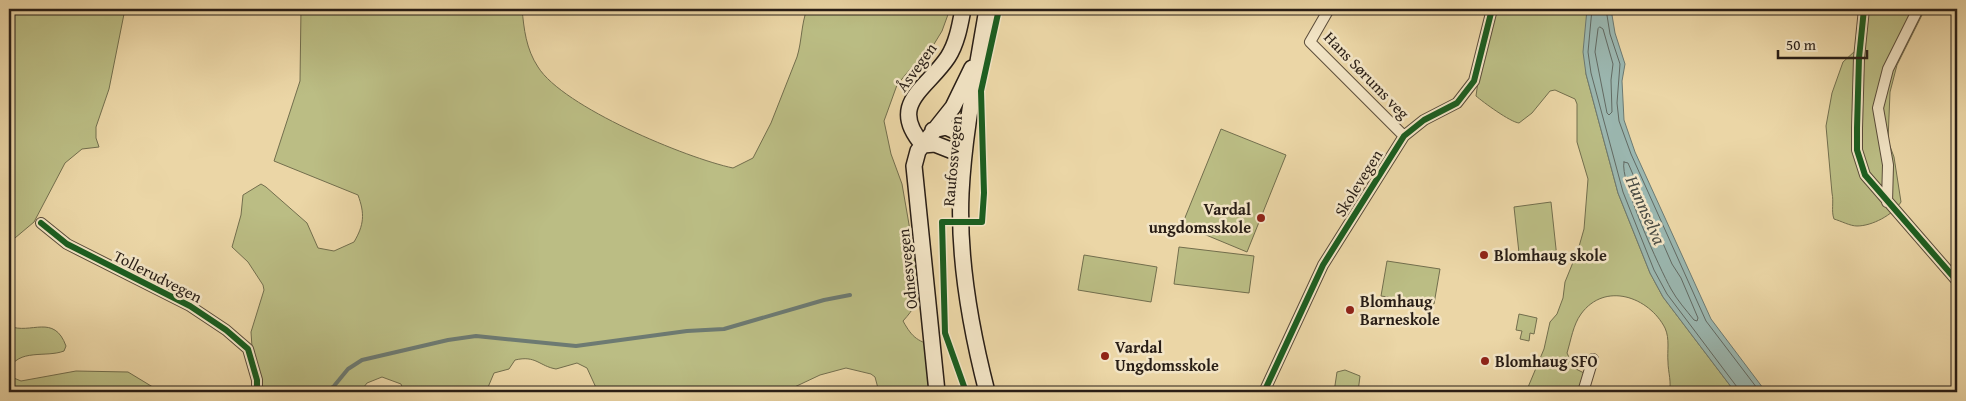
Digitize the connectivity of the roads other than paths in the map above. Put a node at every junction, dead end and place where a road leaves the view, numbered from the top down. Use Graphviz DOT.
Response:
graph roads {
  1 [pos="963,9"];
  2 [pos="987,9"];
  3 [pos="1329,9"];
  4 [pos="1492,9"];
  5 [pos="1864,9"];
  6 [pos="1918,9"];
  7 [pos="980,50"];
  8 [pos="933,130"];
  9 [pos="966,136"];
  10 [pos="1404,136"];
  11 [pos="923,144"];
  12 [pos="963,155"];
  13 [pos="1887,202"];
  14 [pos="41,223"];
  15 [pos="1957,281"];
  16 [pos="1593,359"];
  17 [pos="257,392"];
  18 [pos="937,392"];
  19 [pos="988,392"];
  20 [pos="1264,392"];
  21 [pos="1583,392"];
  1 -- 11 [label="main road, Åsvegen"];
  2 -- 7 [label="main road, Raufossvegen"];
  3 -- 10 [label="street, Hans Sørums veg"];
  4 -- 10 [label="street, Skolevegen"];
  5 -- 13 [label="street"];
  6 -- 13 [label="street"];
  7 -- 8 [label="main road, Odnesvegen"];
  7 -- 9 [label="main road, Raufossvegen"];
  8 -- 9 [label="main road"];
  8 -- 11 [label="main road, Odnesvegen"];
  9 -- 12 [label="main road, Raufossvegen"];
  10 -- 20 [label="street, Skolevegen"];
  11 -- 12 [label="main road"];
  11 -- 18 [label="main road, Odnesvegen"];
  12 -- 19 [label="main road, Raufossvegen"];
  13 -- 15 [label="street"];
  14 -- 17 [label="street, Tollerudvegen"];
  16 -- 21 [label="street"];
}
